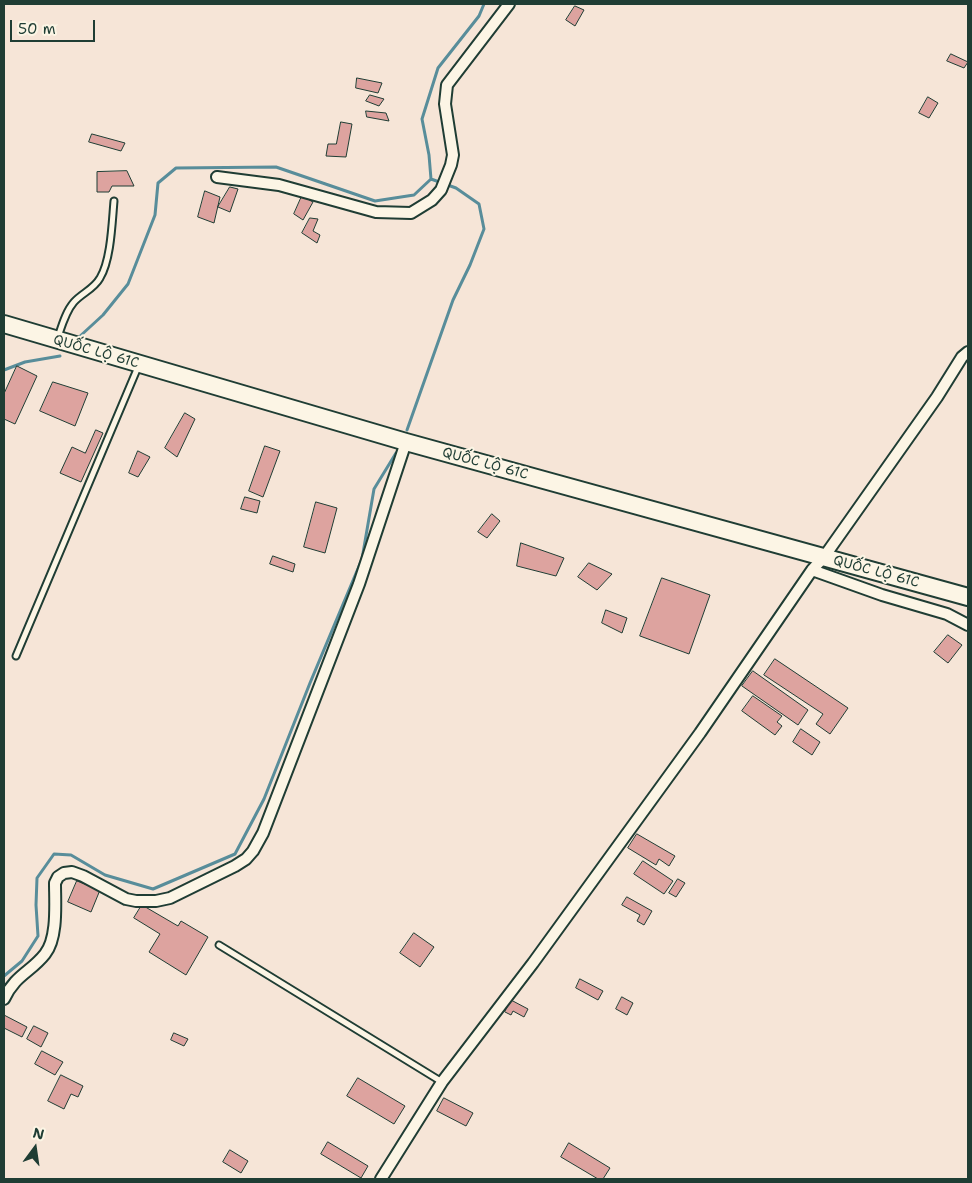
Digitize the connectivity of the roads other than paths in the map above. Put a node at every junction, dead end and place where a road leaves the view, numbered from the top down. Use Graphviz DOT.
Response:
graph roads {
  1 [pos="509,4"];
  2 [pos="217,177"];
  3 [pos="114,202"];
  4 [pos="4,324"];
  5 [pos="57,340"];
  6 [pos="968,352"];
  7 [pos="139,364"];
  8 [pos="406,442"];
  9 [pos="824,557"];
  10 [pos="812,570"];
  11 [pos="968,597"];
  12 [pos="968,624"];
  13 [pos="16,656"];
  14 [pos="219,944"];
  15 [pos="4,999"];
  16 [pos="442,1082"];
  17 [pos="381,1179"];
  1 -- 2 [label="street"];
  3 -- 5 [label="lane"];
  4 -- 5 [label="highway, QUỐC LỘ 61C"];
  5 -- 7 [label="highway, QUỐC LỘ 61C"];
  6 -- 9 [label="street"];
  7 -- 8 [label="highway, QUỐC LỘ 61C"];
  7 -- 13 [label="lane"];
  8 -- 9 [label="highway, QUỐC LỘ 61C"];
  8 -- 15 [label="street"];
  9 -- 10 [label="street"];
  9 -- 11 [label="highway, QUỐC LỘ 61C"];
  10 -- 12 [label="street"];
  10 -- 16 [label="street"];
  14 -- 16 [label="lane"];
  16 -- 17 [label="street"];
}
